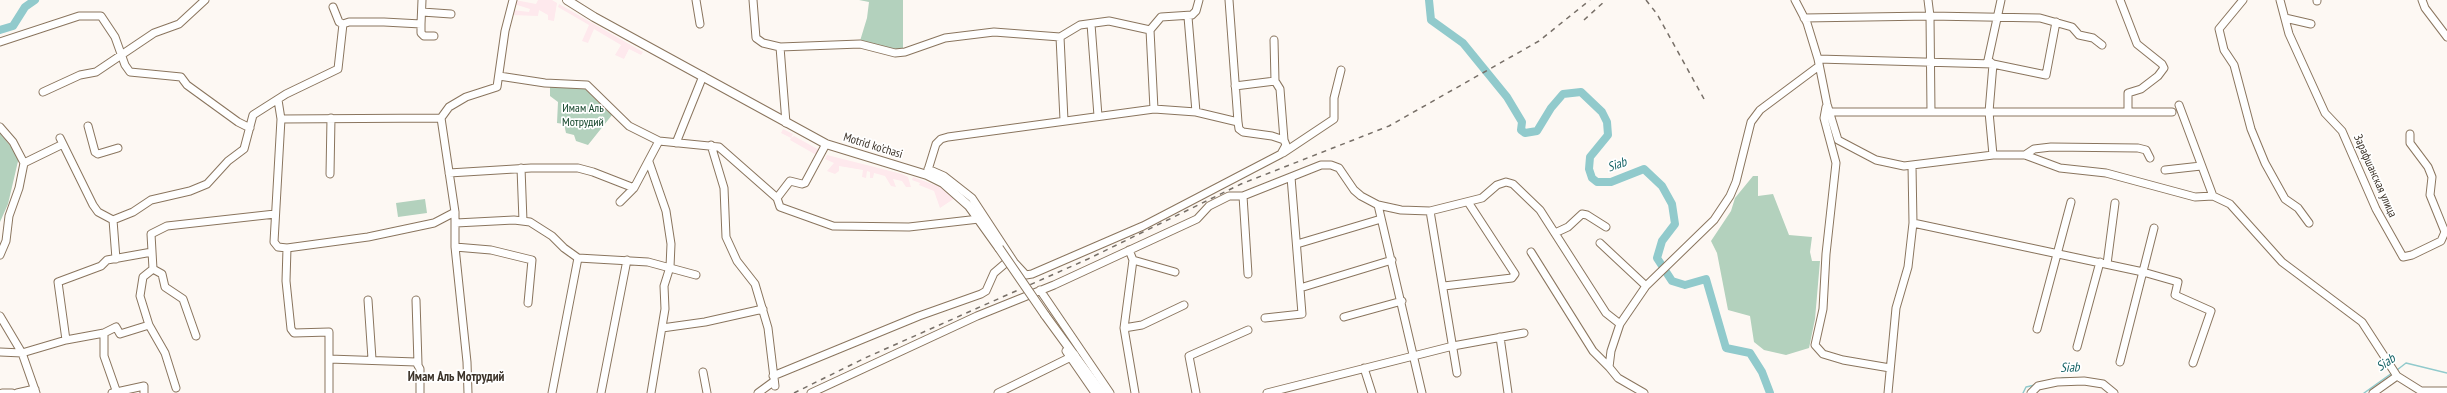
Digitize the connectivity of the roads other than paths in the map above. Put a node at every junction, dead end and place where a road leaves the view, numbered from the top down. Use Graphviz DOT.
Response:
graph roads {
  1 [pos="205,0"];
  2 [pos="422,0"];
  3 [pos="513,0"];
  4 [pos="567,0"];
  5 [pos="696,0"];
  6 [pos="753,0"];
  7 [pos="1199,0"];
  8 [pos="1229,0"];
  9 [pos="1795,0"];
  10 [pos="1928,0"];
  11 [pos="2001,0"];
  12 [pos="2120,0"];
  13 [pos="2242,0"];
  14 [pos="2280,0"];
  15 [pos="2422,0"];
  16 [pos="333,7"];
  17 [pos="422,12"];
  18 [pos="451,14"];
  19 [pos="1930,16"];
  20 [pos="1188,17"];
  21 [pos="1997,17"];
  22 [pos="1804,18"];
  23 [pos="2285,18"];
  24 [pos="2056,22"];
  25 [pos="343,24"];
  26 [pos="421,24"];
  27 [pos="700,24"];
  28 [pos="1091,24"];
  29 [pos="2311,24"];
  30 [pos="1150,30"];
  31 [pos="434,36"];
  32 [pos="1060,36"];
  33 [pos="2447,37"];
  34 [pos="1274,40"];
  35 [pos="0,42"];
  36 [pos="2102,45"];
  37 [pos="780,48"];
  38 [pos="123,55"];
  39 [pos="1819,63"];
  40 [pos="1931,63"];
  41 [pos="1993,64"];
  42 [pos="1341,70"];
  43 [pos="499,76"];
  44 [pos="703,76"];
  45 [pos="1275,81"];
  46 [pos="1235,86"];
  47 [pos="43,92"];
  48 [pos="278,100"];
  49 [pos="1827,104"];
  50 [pos="2179,105"];
  51 [pos="1154,109"];
  52 [pos="1196,112"];
  53 [pos="1829,112"];
  54 [pos="1930,112"];
  55 [pos="1989,112"];
  56 [pos="2128,112"];
  57 [pos="2172,112"];
  58 [pos="1098,116"];
  59 [pos="331,118"];
  60 [pos="441,118"];
  61 [pos="281,119"];
  62 [pos="1064,120"];
  63 [pos="1238,122"];
  64 [pos="786,123"];
  65 [pos="88,126"];
  66 [pos="0,128"];
  67 [pos="250,128"];
  68 [pos="2410,134"];
  69 [pos="1284,140"];
  70 [pos="659,141"];
  71 [pos="676,143"];
  72 [pos="826,144"];
  73 [pos="711,145"];
  74 [pos="118,148"];
  75 [pos="1281,154"];
  76 [pos="1993,154"];
  77 [pos="2025,155"];
  78 [pos="2150,158"];
  79 [pos="649,162"];
  80 [pos="24,163"];
  81 [pos="1912,166"];
  82 [pos="2201,166"];
  83 [pos="521,168"];
  84 [pos="2164,170"];
  85 [pos="449,172"];
  86 [pos="928,172"];
  87 [pos="330,174"];
  88 [pos="1291,177"];
  89 [pos="634,188"];
  90 [pos="1243,196"];
  91 [pos="2213,196"];
  92 [pos="776,198"];
  93 [pos="620,202"];
  94 [pos="1468,202"];
  95 [pos="2071,202"];
  96 [pos="2115,203"];
  97 [pos="1378,204"];
  98 [pos="1430,211"];
  99 [pos="455,212"];
  100 [pos="275,214"];
  101 [pos="979,219"];
  102 [pos="1381,219"];
  103 [pos="113,220"];
  104 [pos="523,221"];
  105 [pos="456,223"];
  106 [pos="1913,223"];
  107 [pos="2310,223"];
  108 [pos="1606,227"];
  109 [pos="2154,228"];
  110 [pos="1555,233"];
  111 [pos="1600,243"];
  112 [pos="1297,244"];
  113 [pos="455,247"];
  114 [pos="287,248"];
  115 [pos="1129,250"];
  116 [pos="152,252"];
  117 [pos="1531,252"];
  118 [pos="2059,254"];
  119 [pos="0,255"];
  120 [pos="578,258"];
  121 [pos="116,259"];
  122 [pos="627,260"];
  123 [pos="1133,260"];
  124 [pos="1392,260"];
  125 [pos="1008,261"];
  126 [pos="2104,263"];
  127 [pos="153,269"];
  128 [pos="668,269"];
  129 [pos="1175,272"];
  130 [pos="2143,272"];
  131 [pos="1248,274"];
  132 [pos="696,275"];
  133 [pos="1648,284"];
  134 [pos="1444,286"];
  135 [pos="1300,288"];
  136 [pos="1040,290"];
  137 [pos="1026,295"];
  138 [pos="368,300"];
  139 [pos="416,300"];
  140 [pos="1402,301"];
  141 [pos="528,302"];
  142 [pos="1184,305"];
  143 [pos="763,309"];
  144 [pos="0,316"];
  145 [pos="1265,318"];
  146 [pos="1344,318"];
  147 [pos="1620,324"];
  148 [pos="149,325"];
  149 [pos="662,328"];
  150 [pos="1124,328"];
  151 [pos="2037,329"];
  152 [pos="1248,330"];
  153 [pos="104,333"];
  154 [pos="1524,333"];
  155 [pos="196,336"];
  156 [pos="1500,338"];
  157 [pos="66,340"];
  158 [pos="1452,346"];
  159 [pos="2077,347"];
  160 [pos="0,352"];
  161 [pos="22,353"];
  162 [pos="1073,356"];
  163 [pos="1412,356"];
  164 [pos="329,359"];
  165 [pos="372,359"];
  166 [pos="2120,362"];
  167 [pos="2193,363"];
  168 [pos="418,364"];
  169 [pos="1609,367"];
  170 [pos="1364,368"];
  171 [pos="1890,368"];
  172 [pos="704,372"];
  173 [pos="1457,373"];
  174 [pos="2398,376"];
  175 [pos="774,381"];
  176 [pos="176,388"];
  177 [pos="35,391"];
  178 [pos="2447,391"];
  179 [pos="2,393"];
  180 [pos="12,393"];
  181 [pos="17,393"];
  182 [pos="115,393"];
  183 [pos="144,393"];
  184 [pos="329,393"];
  185 [pos="420,393"];
  186 [pos="468,393"];
  187 [pos="552,393"];
  188 [pos="601,393"];
  189 [pos="651,393"];
  190 [pos="707,393"];
  191 [pos="758,393"];
  192 [pos="811,393"];
  193 [pos="998,393"];
  194 [pos="1095,393"];
  195 [pos="1102,393"];
  196 [pos="1110,393"];
  197 [pos="1135,393"];
  198 [pos="1196,393"];
  199 [pos="1267,393"];
  200 [pos="1372,393"];
  201 [pos="1422,393"];
  202 [pos="1508,393"];
  203 [pos="1644,393"];
  204 [pos="1888,393"];
  205 [pos="2031,393"];
  206 [pos="2114,393"];
  207 [pos="2373,393"];
  1 -- 38 [label="street"];
  2 -- 17 [label="street"];
  3 -- 43 [label="street"];
  4 -- 44 [label="main road, Motrid ko'chasi"];
  5 -- 27 [label="street"];
  6 -- 37 [label="street"];
  7 -- 20 [label="street"];
  8 -- 46 [label="street"];
  9 -- 22 [label="street"];
  10 -- 19 [label="street"];
  11 -- 21 [label="street"];
  12 -- 56 [label="street"];
  13 -- 107 [label="street"];
  14 -- 23 [label="street, Зарафшанская улица"];
  15 -- 33 [label="street"];
  16 -- 25 [label="street"];
  17 -- 18 [label="street"];
  17 -- 26 [label="street"];
  19 -- 21 [label="street"];
  19 -- 22 [label="street"];
  19 -- 40 [label="street"];
  20 -- 30 [label="street"];
  20 -- 52 [label="street"];
  21 -- 24 [label="street"];
  21 -- 41 [label="street"];
  22 -- 39 [label="street"];
  23 -- 29 [label="street"];
  23 -- 68 [label="street, Зарафшанская улица"];
  24 -- 36 [label="street"];
  24 -- 41 [label="street"];
  25 -- 26 [label="street"];
  25 -- 48 [label="street"];
  26 -- 31 [label="street"];
  28 -- 30 [label="street"];
  28 -- 32 [label="street"];
  28 -- 58 [label="street"];
  30 -- 51 [label="street"];
  32 -- 37 [label="street"];
  32 -- 62 [label="street"];
  34 -- 45 [label="street"];
  35 -- 38 [label="street"];
  37 -- 64 [label="street"];
  38 -- 47 [label="street"];
  38 -- 67 [label="street"];
  39 -- 40 [label="street"];
  39 -- 49 [label="street"];
  39 -- 133 [label="street"];
  40 -- 41 [label="street"];
  40 -- 54 [label="street"];
  41 -- 55 [label="street"];
  42 -- 75 [label="street"];
  43 -- 60 [label="street"];
  43 -- 70 [label="street"];
  44 -- 64 [label="main road, Motrid ko'chasi"];
  44 -- 71 [label="street"];
  45 -- 46 [label="street"];
  45 -- 69 [label="street"];
  46 -- 63 [label="street"];
  48 -- 61 [label="street"];
  48 -- 67 [label="street"];
  49 -- 53 [label="street"];
  49 -- 171 [label="street"];
  50 -- 82 [label="street"];
  51 -- 52 [label="street"];
  51 -- 58 [label="street"];
  52 -- 63 [label="street"];
  53 -- 54 [label="street"];
  53 -- 81 [label="street"];
  54 -- 55 [label="street"];
  55 -- 56 [label="street"];
  55 -- 76 [label="street"];
  56 -- 57 [label="street"];
  58 -- 62 [label="street"];
  59 -- 60 [label="street"];
  59 -- 61 [label="street"];
  59 -- 87 [label="street"];
  60 -- 85 [label="street"];
  61 -- 100 [label="street"];
  62 -- 86 [label="street"];
  63 -- 69 [label="street"];
  64 -- 72 [label="main road, Motrid ko'chasi"];
  65 -- 74 [label="street"];
  66 -- 80 [label="street"];
  67 -- 103 [label="street"];
  69 -- 75 [label="street"];
  70 -- 71 [label="street"];
  70 -- 79 [label="street"];
  71 -- 73 [label="street"];
  72 -- 86 [label="main road, Motrid ko'chasi"];
  72 -- 92 [label="street"];
  73 -- 92 [label="street"];
  73 -- 143 [label="street"];
  75 -- 86 [label="street"];
  76 -- 77 [label="street"];
  76 -- 81 [label="street"];
  77 -- 78 [label="street"];
  77 -- 91 [label="street"];
  79 -- 89 [label="street"];
  79 -- 128 [label="street"];
  80 -- 103 [label="street"];
  80 -- 119 [label="street"];
  81 -- 106 [label="street"];
  82 -- 84 [label="street"];
  82 -- 91 [label="street"];
  83 -- 85 [label="street"];
  83 -- 89 [label="street"];
  83 -- 104 [label="street"];
  85 -- 99 [label="street"];
  86 -- 101 [label="main road, Motrid ko'chasi"];
  88 -- 90 [label="street"];
  88 -- 97 [label="street"];
  88 -- 112 [label="street"];
  89 -- 93 [label="street"];
  90 -- 115 [label="street"];
  90 -- 131 [label="street"];
  91 -- 174 [label="street"];
  92 -- 101 [label="street"];
  94 -- 98 [label="street"];
  94 -- 110 [label="street"];
  94 -- 134 [label="street"];
  95 -- 118 [label="street"];
  96 -- 126 [label="street"];
  97 -- 98 [label="street"];
  97 -- 102 [label="street"];
  98 -- 134 [label="street"];
  99 -- 105 [label="street"];
  99 -- 114 [label="street"];
  100 -- 114 [label="street"];
  100 -- 116 [label="street"];
  101 -- 125 [label="main road, Motrid ko'chasi, bridge"];
  102 -- 112 [label="street"];
  102 -- 124 [label="street"];
  103 -- 121 [label="street"];
  104 -- 105 [label="street"];
  104 -- 120 [label="street"];
  105 -- 113 [label="street"];
  106 -- 118 [label="street"];
  106 -- 171 [label="street"];
  108 -- 110 [label="street"];
  109 -- 130 [label="street"];
  110 -- 147 [label="street"];
  111 -- 133 [label="street"];
  112 -- 135 [label="street"];
  113 -- 141 [label="street"];
  113 -- 186 [label="street"];
  114 -- 164 [label="street"];
  115 -- 123 [label="street"];
  115 -- 136 [label="street"];
  116 -- 121 [label="street"];
  116 -- 127 [label="street"];
  117 -- 169 [label="street"];
  118 -- 126 [label="street"];
  118 -- 151 [label="street"];
  120 -- 122 [label="street"];
  120 -- 187 [label="street"];
  121 -- 157 [label="street"];
  122 -- 128 [label="street"];
  122 -- 188 [label="street"];
  123 -- 129 [label="street"];
  123 -- 150 [label="street"];
  124 -- 135 [label="street"];
  124 -- 140 [label="street"];
  125 -- 162 [label="main road, Motrid ko'chasi, bridge"];
  125 -- 175 [label="street"];
  126 -- 130 [label="street"];
  126 -- 159 [label="street"];
  127 -- 148 [label="street"];
  127 -- 155 [label="street"];
  128 -- 132 [label="street"];
  128 -- 149 [label="street"];
  130 -- 166 [label="street"];
  130 -- 167 [label="street"];
  133 -- 147 [label="street"];
  134 -- 158 [label="street"];
  135 -- 145 [label="street"];
  136 -- 137 [label="street"];
  136 -- 196 [label="street"];
  137 -- 162 [label="street"];
  137 -- 192 [label="street"];
  138 -- 165 [label="street"];
  139 -- 168 [label="street"];
  140 -- 146 [label="street"];
  140 -- 163 [label="street"];
  142 -- 150 [label="street"];
  143 -- 149 [label="street"];
  143 -- 175 [label="street"];
  144 -- 161 [label="street"];
  147 -- 169 [label="street"];
  148 -- 153 [label="street"];
  148 -- 176 [label="street"];
  149 -- 189 [label="street"];
  150 -- 197 [label="street"];
  152 -- 198 [label="street"];
  153 -- 157 [label="street"];
  153 -- 182 [label="street"];
  154 -- 156 [label="street"];
  156 -- 158 [label="street"];
  156 -- 202 [label="street"];
  157 -- 161 [label="street"];
  158 -- 163 [label="street"];
  158 -- 173 [label="street"];
  160 -- 161 [label="street"];
  161 -- 177 [label="street"];
  162 -- 193 [label="street"];
  162 -- 194 [label="street"];
  162 -- 195 [label="main road, Motrid ko'chasi"];
  163 -- 170 [label="street"];
  163 -- 201 [label="street"];
  164 -- 165 [label="street"];
  164 -- 184 [label="street"];
  165 -- 168 [label="street"];
  168 -- 185 [label="street"];
  169 -- 203 [label="street"];
  170 -- 199 [label="street"];
  170 -- 200 [label="street"];
  171 -- 204 [label="street"];
  172 -- 190 [label="street"];
  174 -- 178 [label="street"];
  174 -- 207 [label="street"];
  175 -- 191 [label="street"];
  177 -- 181 [label="street"];
  179 -- 180 [label="street"];
  182 -- 183 [label="street"];
  205 -- 206 [label="street"];
}
